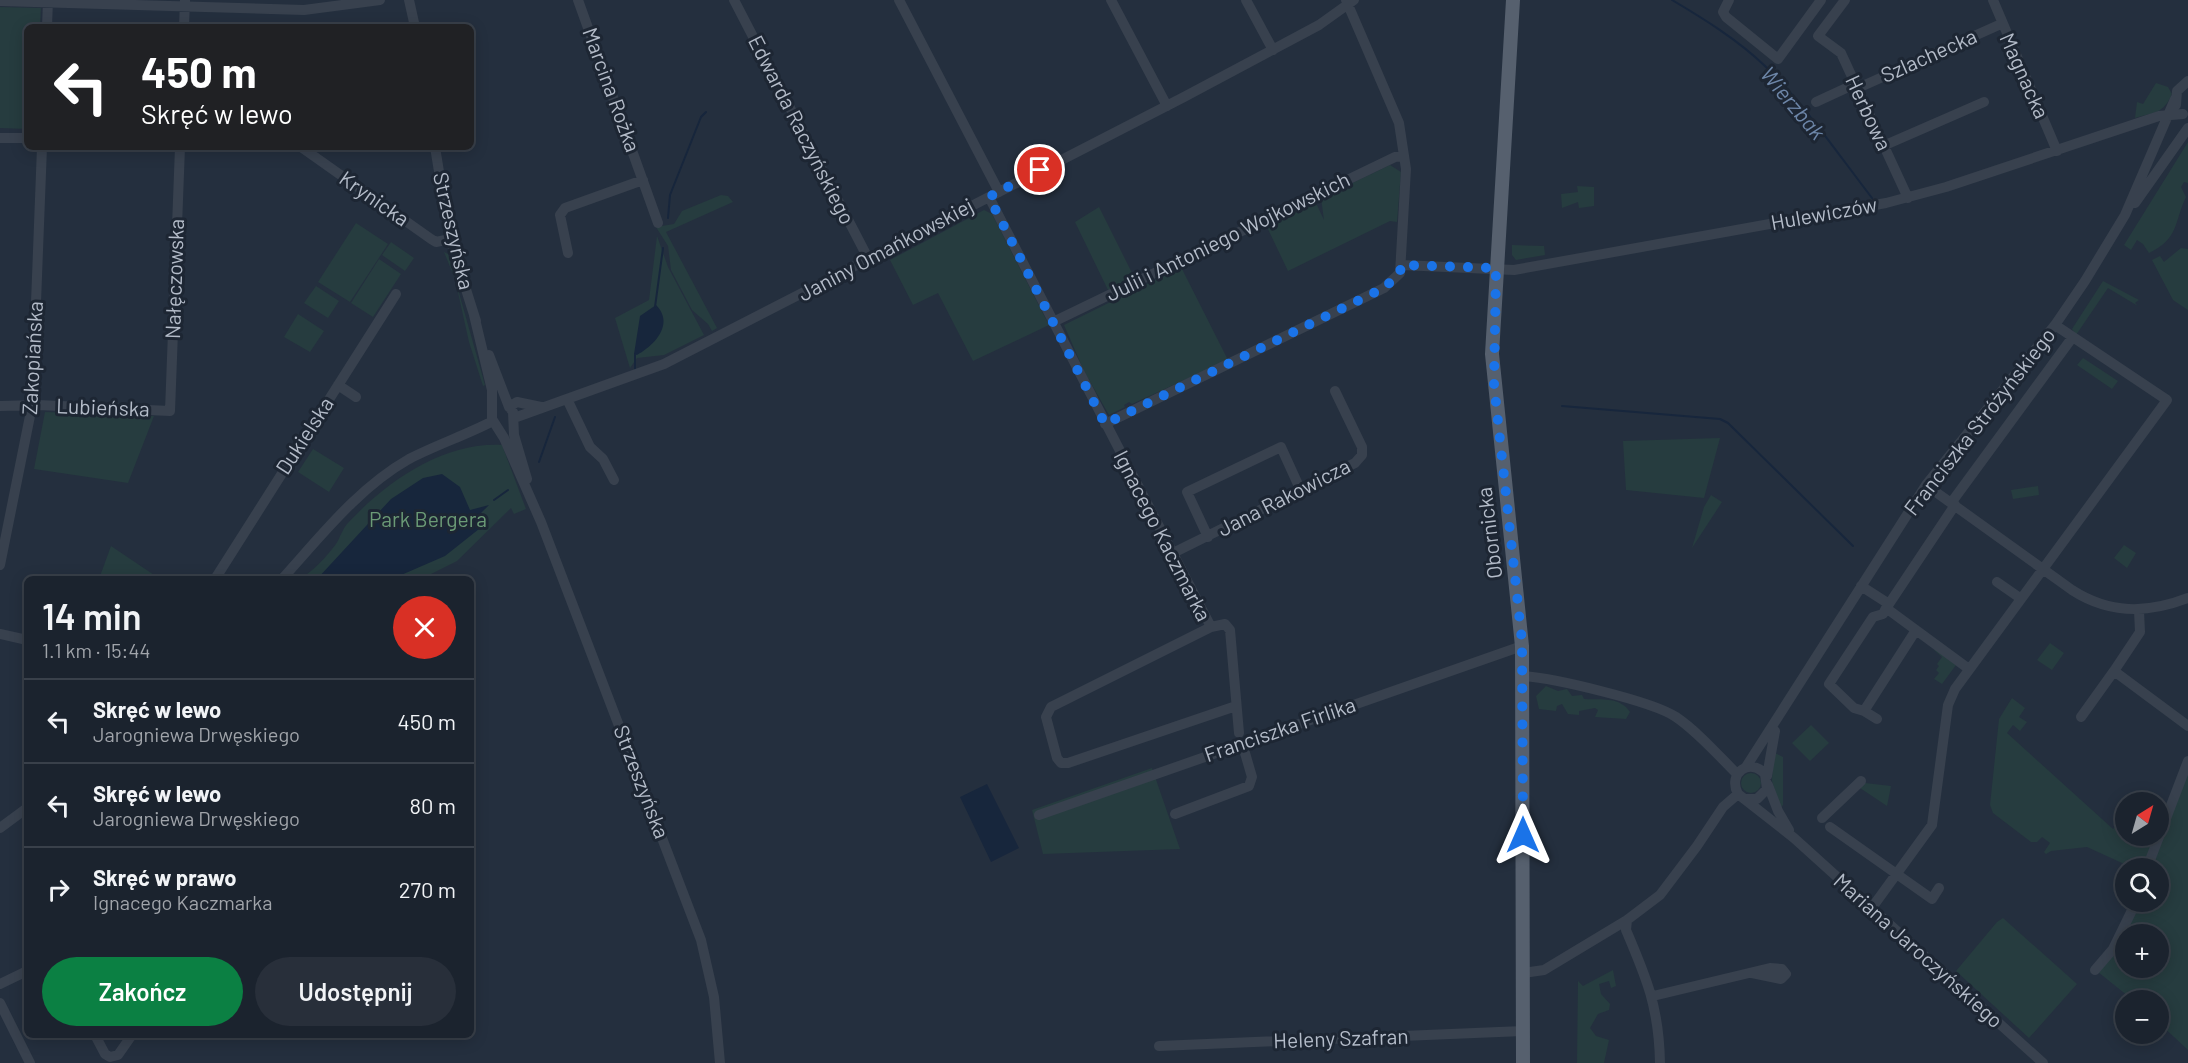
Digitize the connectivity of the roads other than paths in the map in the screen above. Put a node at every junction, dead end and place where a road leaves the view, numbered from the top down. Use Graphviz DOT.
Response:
graph roads {
  1 [pos="380,0"];
  2 [pos="409,0"];
  3 [pos="416,0"];
  4 [pos="578,0"];
  5 [pos="734,0"];
  6 [pos="899,0"];
  7 [pos="1111,0"];
  8 [pos="1246,0"];
  9 [pos="1513,0"];
  10 [pos="1729,0"];
  11 [pos="1821,0"];
  12 [pos="1845,0"];
  13 [pos="1993,0"];
  14 [pos="0,1"];
  15 [pos="48,2"];
  16 [pos="1350,2"];
  17 [pos="185,3"];
  18 [pos="304,5"];
  19 [pos="47,24"];
  20 [pos="184,24"];
  21 [pos="415,24"];
  22 [pos="416,24"];
  23 [pos="2001,24"];
  24 [pos="1274,50"];
  25 [pos="2188,81"];
  26 [pos="1857,86"];
  27 [pos="2175,99"];
  28 [pos="1816,102"];
  29 [pos="1984,102"];
  30 [pos="1167,106"];
  31 [pos="2167,116"];
  32 [pos="2185,116"];
  33 [pos="2143,122"];
  34 [pos="2188,128"];
  35 [pos="0,138"];
  36 [pos="24,138"];
  37 [pos="2154,145"];
  38 [pos="1883,146"];
  39 [pos="42,150"];
  40 [pos="180,150"];
  41 [pos="305,150"];
  42 [pos="435,150"];
  43 [pos="2057,151"];
  44 [pos="1404,156"];
  45 [pos="644,180"];
  46 [pos="994,194"];
  47 [pos="1908,198"];
  48 [pos="2125,215"];
  49 [pos="658,223"];
  50 [pos="450,238"];
  51 [pos="568,253"];
  52 [pos="869,260"];
  53 [pos="1496,268"];
  54 [pos="1400,269"];
  55 [pos="396,294"];
  56 [pos="474,315"];
  57 [pos="1053,322"];
  58 [pos="2055,325"];
  59 [pos="2072,338"];
  60 [pos="338,385"];
  61 [pos="1335,391"];
  62 [pos="356,397"];
  63 [pos="567,399"];
  64 [pos="0,406"];
  65 [pos="33,406"];
  66 [pos="170,411"];
  67 [pos="511,416"];
  68 [pos="495,419"];
  69 [pos="1105,424"];
  70 [pos="614,480"];
  71 [pos="1926,486"];
  72 [pos="1301,490"];
  73 [pos="1953,504"];
  74 [pos="536,508"];
  75 [pos="1208,537"];
  76 [pos="1173,554"];
  77 [pos="0,565"];
  78 [pos="2042,569"];
  79 [pos="217,576"];
  80 [pos="285,576"];
  81 [pos="1997,582"];
  82 [pos="1861,586"];
  83 [pos="2020,598"];
  84 [pos="2188,598"];
  85 [pos="1888,606"];
  86 [pos="2139,610"];
  87 [pos="1211,627"];
  88 [pos="1916,630"];
  89 [pos="0,634"];
  90 [pos="24,639"];
  91 [pos="1522,646"];
  92 [pos="1969,669"];
  93 [pos="2114,671"];
  94 [pos="1523,676"];
  95 [pos="1236,706"];
  96 [pos="1864,711"];
  97 [pos="2081,717"];
  98 [pos="1877,719"];
  99 [pos="1777,722"];
  100 [pos="2188,726"];
  101 [pos="1239,733"];
  102 [pos="1245,753"];
  103 [pos="2188,761"];
  104 [pos="1741,770"];
  105 [pos="1767,781"];
  106 [pos="1861,781"];
  107 [pos="1742,796"];
  108 [pos="2170,806"];
  109 [pos="24,809"];
  110 [pos="1175,814"];
  111 [pos="1039,815"];
  112 [pos="1822,818"];
  113 [pos="1830,827"];
  114 [pos="0,828"];
  115 [pos="1794,838"];
  116 [pos="2151,858"];
  117 [pos="1896,875"];
  118 [pos="1939,888"];
  119 [pos="1871,909"];
  120 [pos="2131,912"];
  121 [pos="1627,920"];
  122 [pos="2095,970"];
  123 [pos="24,972"];
  124 [pos="1523,973"];
  125 [pos="1752,973"];
  126 [pos="0,984"];
  127 [pos="1653,996"];
  128 [pos="0,1004"];
  129 [pos="1523,1031"];
  130 [pos="97,1038"];
  131 [pos="130,1038"];
  132 [pos="1159,1046"];
  133 [pos="30,1063"];
  134 [pos="720,1063"];
  135 [pos="1523,1063"];
  136 [pos="1660,1063"];
  137 [pos="2043,1063"];
  1 -- 18 [label="street"];
  2 -- 21 [label="street"];
  3 -- 22 [label="street"];
  4 -- 45 [label="street, Marcina Rożka"];
  5 -- 52 [label="street, Edwarda Raczyńskiego"];
  6 -- 46 [label="street, Ignacego Kaczmarka"];
  7 -- 30 [label="street"];
  8 -- 24 [label="street"];
  9 -- 53 [label="main road, Obornicka"];
  10 -- 11 [label="street"];
  12 -- 26 [label="street, Herbowa"];
  13 -- 23 [label="street, Magnacka"];
  14 -- 15 [label="street"];
  15 -- 17 [label="street"];
  15 -- 19 [label="street"];
  16 -- 24 [label="street, Janiny Omańkowskiej"];
  16 -- 44 [label="street"];
  17 -- 18 [label="street"];
  17 -- 20 [label="street"];
  23 -- 26 [label="street, Szlachecka"];
  23 -- 43 [label="street, Magnacka"];
  24 -- 30 [label="street, Janiny Omańkowskiej"];
  25 -- 27 [label="street, Franciszka Stróżyńskiego"];
  26 -- 28 [label="street, Szlachecka"];
  26 -- 38 [label="street, Herbowa"];
  27 -- 31 [label="street, Franciszka Stróżyńskiego"];
  27 -- 32 [label="street"];
  29 -- 38 [label="street"];
  30 -- 46 [label="street, Janiny Omańkowskiej"];
  31 -- 32 [label="street, Hulewiczów"];
  31 -- 33 [label="street, Hulewiczów"];
  31 -- 37 [label="street, Franciszka Stróżyńskiego"];
  33 -- 37 [label="street"];
  33 -- 43 [label="street, Hulewiczów"];
  34 -- 48 [label="street, Franciszka Stróżyńskiego"];
  35 -- 36 [label="street"];
  37 -- 48 [label="street, Franciszka Stróżyńskiego"];
  38 -- 47 [label="street, Herbowa"];
  39 -- 65 [label="street, Zakopiańska"];
  40 -- 66 [label="street, Nałęczowska"];
  41 -- 50 [label="street, Krynicka"];
  42 -- 50 [label="street, Strzeszyńska"];
  43 -- 47 [label="street, Hulewiczów"];
  44 -- 54 [label="street"];
  44 -- 57 [label="street, Julii i Antoniego Wojkowskich"];
  45 -- 49 [label="street, Marcina Rożka"];
  45 -- 51 [label="street, Marcina Rożka"];
  46 -- 52 [label="street, Janiny Omańkowskiej"];
  46 -- 57 [label="street, Ignacego Kaczmarka"];
  47 -- 53 [label="street, Hulewiczów"];
  48 -- 58 [label="street, Franciszka Stróżyńskiego"];
  50 -- 56 [label="street, Strzeszyńska"];
  52 -- 63 [label="street, Janiny Omańkowskiej"];
  53 -- 54 [label="street, Hulewiczów"];
  53 -- 91 [label="main road, Obornicka"];
  54 -- 69 [label="street"];
  55 -- 60 [label="street, Dukielska"];
  56 -- 67 [label="street, Strzeszyńska"];
  56 -- 68 [label="street, Strzeszyńska"];
  57 -- 69 [label="street, Ignacego Kaczmarka"];
  58 -- 59 [label="street"];
  58 -- 71 [label="street, Franciszka Stróżyńskiego"];
  59 -- 73 [label="street"];
  59 -- 78 [label="street"];
  60 -- 62 [label="street"];
  60 -- 79 [label="street, Dukielska"];
  61 -- 72 [label="street, Jana Rakowicza"];
  63 -- 67 [label="street, Janiny Omańkowskiej"];
  63 -- 70 [label="street"];
  64 -- 65 [label="street, Lubieńska"];
  65 -- 66 [label="street, Lubieńska"];
  65 -- 77 [label="street, Zakopiańska"];
  67 -- 68 [label="street"];
  67 -- 68 [label="street"];
  67 -- 74 [label="street, Strzeszyńska"];
  68 -- 74 [label="street, Strzeszyńska"];
  68 -- 80 [label="street"];
  69 -- 76 [label="street, Ignacego Kaczmarka"];
  71 -- 73 [label="street"];
  71 -- 82 [label="street, Franciszka Stróżyńskiego"];
  72 -- 75 [label="street, Jana Rakowicza"];
  72 -- 75 [label="street"];
  73 -- 78 [label="street"];
  73 -- 85 [label="street"];
  74 -- 134 [label="street, Strzeszyńska"];
  75 -- 76 [label="street, Jana Rakowicza"];
  76 -- 87 [label="street, Ignacego Kaczmarka"];
  78 -- 83 [label="street"];
  78 -- 86 [label="street"];
  81 -- 83 [label="street"];
  82 -- 85 [label="street"];
  82 -- 99 [label="street, Franciszka Stróżyńskiego"];
  83 -- 92 [label="street"];
  84 -- 86 [label="street"];
  85 -- 88 [label="street"];
  85 -- 96 [label="street"];
  86 -- 93 [label="street"];
  87 -- 95 [label="street, Franciszka Firlika"];
  87 -- 95 [label="street, Ignacego Kaczmarka"];
  88 -- 92 [label="street"];
  88 -- 96 [label="street"];
  89 -- 90 [label="street"];
  91 -- 94 [label="main road, Obornicka"];
  91 -- 111 [label="street, Franciszka Firlika"];
  92 -- 117 [label="street"];
  93 -- 97 [label="street"];
  93 -- 100 [label="street"];
  94 -- 104 [label="street"];
  94 -- 124 [label="main road, Obornicka"];
  95 -- 101 [label="street, Franciszka Firlika"];
  96 -- 98 [label="street"];
  99 -- 104 [label="street, Franciszka Stróżyńskiego"];
  99 -- 105 [label="street, Franciszka Stróżyńskiego"];
  102 -- 110 [label="street, Franciszka Firlika"];
  103 -- 108 [label="street"];
  104 -- 105 [label="street"];
  104 -- 107 [label="street"];
  105 -- 107 [label="street"];
  105 -- 115 [label="street, Mariana Jaroczyńskiego"];
  106 -- 112 [label="street"];
  107 -- 115 [label="street, Mariana Jaroczyńskiego"];
  107 -- 121 [label="street"];
  108 -- 116 [label="street"];
  109 -- 114 [label="street"];
  113 -- 117 [label="street"];
  115 -- 119 [label="street, Mariana Jaroczyńskiego"];
  117 -- 118 [label="street"];
  117 -- 119 [label="street"];
  119 -- 137 [label="street, Mariana Jaroczyńskiego"];
  120 -- 122 [label="street"];
  121 -- 124 [label="street"];
  121 -- 127 [label="street"];
  123 -- 126 [label="street"];
  124 -- 129 [label="main road, Obornicka"];
  125 -- 127 [label="street"];
  127 -- 136 [label="street"];
  128 -- 133 [label="street"];
  129 -- 132 [label="street, Heleny Szafran"];
  129 -- 135 [label="main road, Obornicka"];
  130 -- 131 [label="street"];
}
